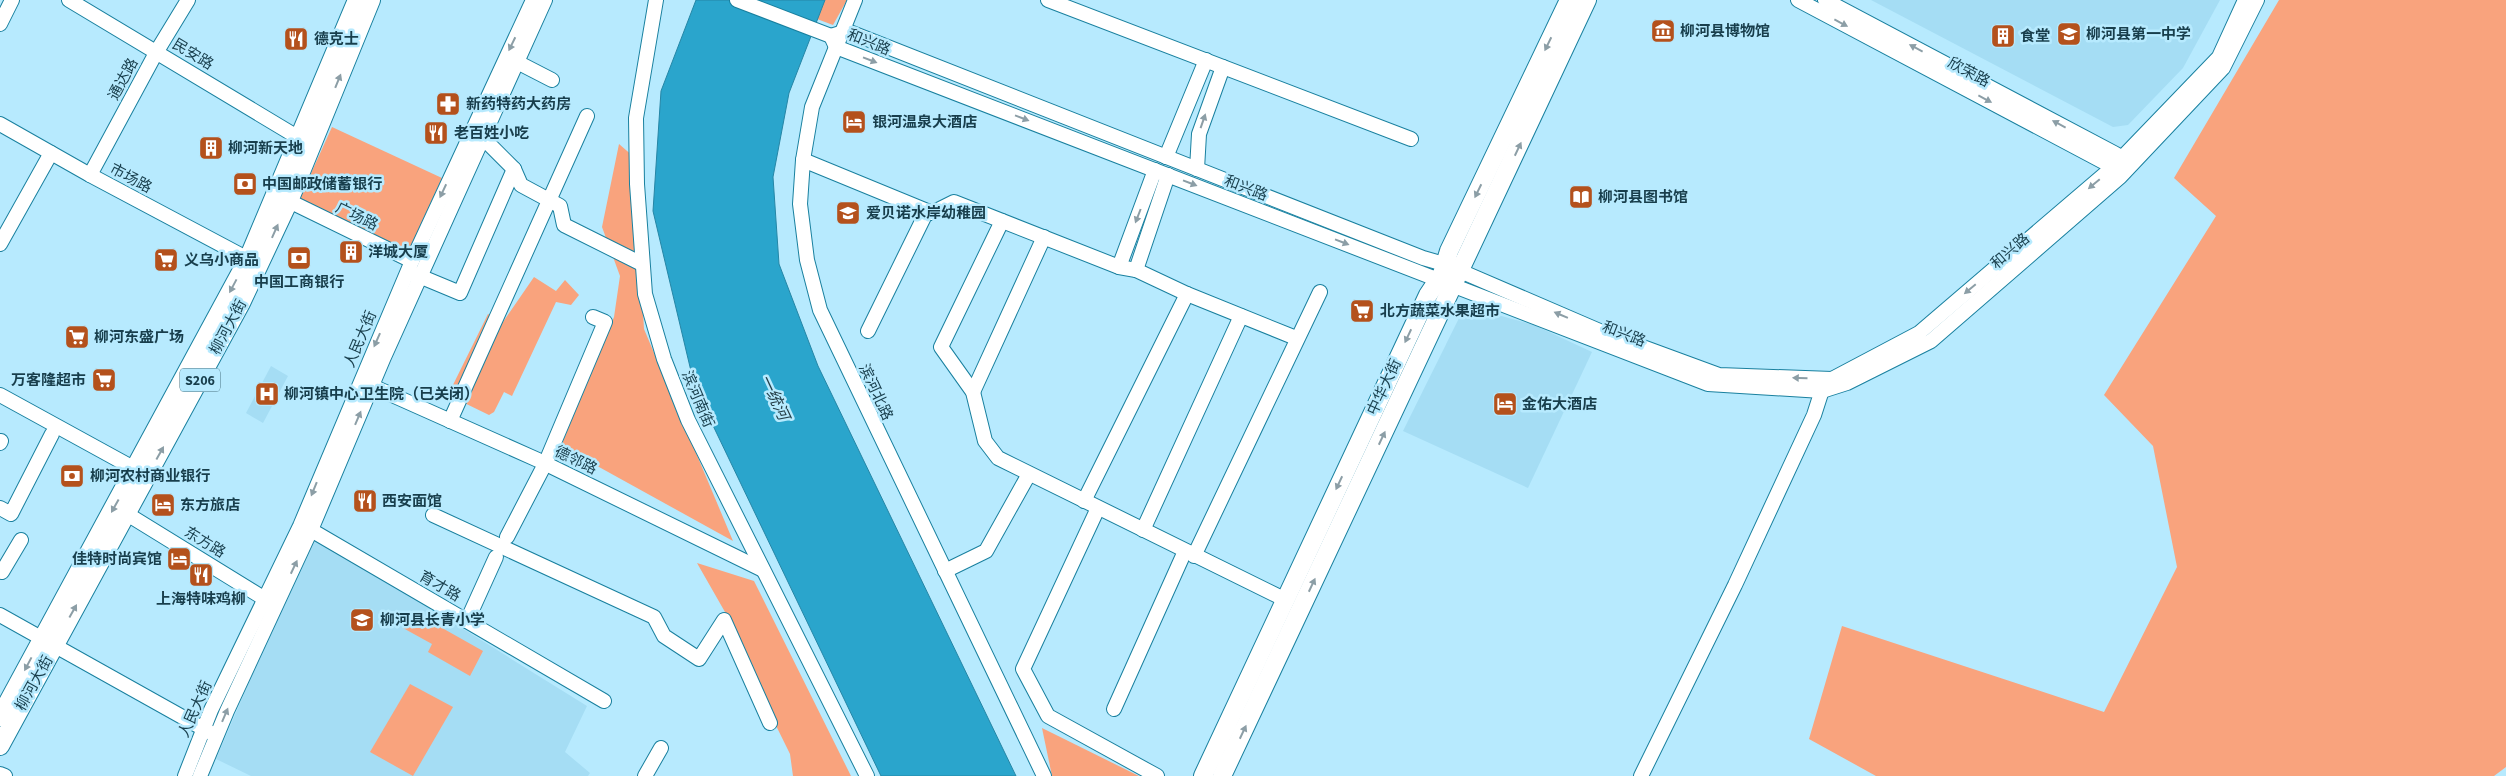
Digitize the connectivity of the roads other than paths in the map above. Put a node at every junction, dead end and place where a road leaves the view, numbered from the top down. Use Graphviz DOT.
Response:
graph roads {
  1 [pos="12,0"];
  2 [pos="69,0"];
  3 [pos="188,0"];
  4 [pos="357,0"];
  5 [pos="371,0"];
  6 [pos="533,0"];
  7 [pos="545,0"];
  8 [pos="656,0"];
  9 [pos="737,0"];
  10 [pos="855,0"];
  11 [pos="1048,0"];
  12 [pos="1569,0"];
  13 [pos="1587,0"];
  14 [pos="1798,0"];
  15 [pos="1825,0"];
  16 [pos="2245,0"];
  17 [pos="2257,0"];
  18 [pos="0,24"];
  19 [pos="836,38"];
  20 [pos="157,51"];
  21 [pos="1206,60"];
  22 [pos="516,62"];
  23 [pos="1223,66"];
  24 [pos="552,80"];
  25 [pos="587,116"];
  26 [pos="0,124"];
  27 [pos="477,135"];
  28 [pos="299,138"];
  29 [pos="1411,139"];
  30 [pos="51,153"];
  31 [pos="1166,157"];
  32 [pos="803,160"];
  33 [pos="2122,167"];
  34 [pos="514,169"];
  35 [pos="1197,169"];
  36 [pos="1162,172"];
  37 [pos="90,175"];
  38 [pos="550,200"];
  39 [pos="289,201"];
  40 [pos="927,211"];
  41 [pos="1002,221"];
  42 [pos="1044,237"];
  43 [pos="0,244"];
  44 [pos="248,259"];
  45 [pos="640,263"];
  46 [pos="410,266"];
  47 [pos="1119,267"];
  48 [pos="1136,270"];
  49 [pos="1448,276"];
  50 [pos="420,278"];
  51 [pos="1320,292"];
  52 [pos="1187,294"];
  53 [pos="593,316"];
  54 [pos="1241,316"];
  55 [pos="868,331"];
  56 [pos="1296,338"];
  57 [pos="1824,385"];
  58 [pos="372,386"];
  59 [pos="972,392"];
  60 [pos="0,395"];
  61 [pos="0,406"];
  62 [pos="450,421"];
  63 [pos="52,434"];
  64 [pos="545,464"];
  65 [pos="133,472"];
  66 [pos="1029,474"];
  67 [pos="1084,501"];
  68 [pos="0,508"];
  69 [pos="1098,508"];
  70 [pos="127,514"];
  71 [pos="433,515"];
  72 [pos="311,530"];
  73 [pos="1143,530"];
  74 [pos="507,537"];
  75 [pos="21,540"];
  76 [pos="493,542"];
  77 [pos="513,551"];
  78 [pos="1190,553"];
  79 [pos="496,556"];
  80 [pos="763,570"];
  81 [pos="0,571"];
  82 [pos="945,571"];
  83 [pos="266,599"];
  84 [pos="1284,599"];
  85 [pos="0,614"];
  86 [pos="467,621"];
  87 [pos="49,641"];
  88 [pos="604,701"];
  89 [pos="1114,709"];
  90 [pos="0,717"];
  91 [pos="770,723"];
  92 [pos="203,729"];
  93 [pos="217,736"];
  94 [pos="0,746"];
  95 [pos="661,748"];
  96 [pos="0,774"];
  97 [pos="5,776"];
  98 [pos="185,776"];
  99 [pos="200,776"];
  100 [pos="645,776"];
  101 [pos="867,776"];
  102 [pos="1044,776"];
  103 [pos="1157,776"];
  104 [pos="1203,776"];
  105 [pos="1222,776"];
  106 [pos="1641,776"];
  1 -- 18 [label="street"];
  2 -- 20 [label="street, 民安路"];
  3 -- 20 [label="street, 通达路"];
  4 -- 28 [label="main road, 柳河大街 / S206"];
  39 -- 5 [label="main road, 柳河大街 / S206, one-way"];
  6 -- 27 [label="street, 人民大街, one-way"];
  7 -- 22 [label="street, 人民大街"];
  8 -- 80 [label="street, 滨河南街"];
  9 -- 19 [label="street"];
  10 -- 19 [label="street, 滨河北路"];
  11 -- 21 [label="street"];
  12 -- 49 [label="main road, 中华大街, one-way"];
  49 -- 13 [label="main road, 中华大街, one-way"];
  14 -- 33 [label="street, 欣荣路, one-way"];
  33 -- 15 [label="street, 欣荣路, one-way"];
  16 -- 33 [label="street, 和兴路"];
  17 -- 33 [label="street, 和兴路"];
  19 -- 31 [label="street, 和兴路"];
  19 -- 32 [label="street, 滨河北路"];
  19 -- 36 [label="street, 和兴路, one-way"];
  20 -- 28 [label="street, 民安路"];
  20 -- 37 [label="street, 通达路"];
  21 -- 23 [label="street"];
  21 -- 31 [label="street"];
  22 -- 24 [label="street"];
  22 -- 27 [label="street, 人民大街"];
  23 -- 29 [label="street"];
  35 -- 23 [label="street, one-way"];
  25 -- 38 [label="street"];
  26 -- 30 [label="street, 市场路"];
  27 -- 34 [label="street"];
  27 -- 46 [label="street, 人民大街, one-way"];
  27 -- 50 [label="street, 人民大街"];
  28 -- 44 [label="main road, 柳河大街 / S206"];
  30 -- 37 [label="street, 市场路"];
  30 -- 43 [label="street"];
  31 -- 35 [label="street, 和兴路"];
  32 -- 40 [label="street"];
  32 -- 82 [label="street, 滨河北路"];
  33 -- 57 [label="street, 和兴路"];
  34 -- 38 [label="street"];
  34 -- 50 [label="street, 广场路"];
  35 -- 49 [label="street, 和兴路"];
  36 -- 47 [label="street, one-way"];
  36 -- 48 [label="street"];
  36 -- 49 [label="street, 和兴路, one-way"];
  37 -- 44 [label="street, 市场路"];
  38 -- 45 [label="street"];
  38 -- 62 [label="street"];
  39 -- 46 [label="street, 广场路"];
  70 -- 39 [label="main road, 柳河大街 / S206, one-way"];
  40 -- 41 [label="street"];
  40 -- 55 [label="street"];
  41 -- 42 [label="street"];
  41 -- 59 [label="street"];
  42 -- 47 [label="street"];
  42 -- 59 [label="street"];
  44 -- 65 [label="main road, 柳河大街 / S206, one-way"];
  46 -- 50 [label="street, 广场路"];
  46 -- 83 [label="street, 人民大街, one-way"];
  47 -- 48 [label="street"];
  48 -- 52 [label="street"];
  49 -- 57 [label="street, 和兴路"];
  49 -- 84 [label="main road, 中华大街, one-way"];
  105 -- 49 [label="main road, 中华大街, one-way"];
  50 -- 58 [label="street, 人民大街"];
  51 -- 56 [label="street"];
  52 -- 54 [label="street"];
  52 -- 67 [label="street"];
  53 -- 64 [label="street"];
  54 -- 56 [label="street"];
  54 -- 73 [label="street"];
  56 -- 78 [label="street"];
  57 -- 106 [label="street"];
  58 -- 62 [label="street, 德邻路"];
  72 -- 58 [label="street, 人民大街, one-way"];
  59 -- 66 [label="street"];
  60 -- 65 [label="street"];
  61 -- 63 [label="street"];
  62 -- 64 [label="street, 德邻路"];
  63 -- 65 [label="street"];
  63 -- 68 [label="street"];
  64 -- 74 [label="street"];
  64 -- 80 [label="street, 德邻路"];
  65 -- 87 [label="main road, 柳河大街 / S206, one-way"];
  66 -- 67 [label="street"];
  66 -- 82 [label="street"];
  67 -- 69 [label="street"];
  69 -- 73 [label="street"];
  69 -- 103 [label="street"];
  70 -- 83 [label="street, 东方路"];
  87 -- 70 [label="main road, 柳河大街 / S206, one-way"];
  71 -- 76 [label="street"];
  72 -- 86 [label="street, 育才路"];
  93 -- 72 [label="street, 人民大街, one-way"];
  73 -- 78 [label="street"];
  74 -- 76 [label="street"];
  74 -- 77 [label="street"];
  75 -- 81 [label="street"];
  76 -- 77 [label="street"];
  76 -- 79 [label="street"];
  77 -- 79 [label="street"];
  77 -- 91 [label="street"];
  78 -- 84 [label="street"];
  78 -- 89 [label="street"];
  79 -- 86 [label="street"];
  80 -- 101 [label="street, 滨河南街"];
  82 -- 102 [label="street, 滨河北路"];
  83 -- 92 [label="street, 人民大街"];
  84 -- 104 [label="main road, 中华大街"];
  85 -- 87 [label="street"];
  86 -- 88 [label="street, 育才路"];
  87 -- 90 [label="main road, 柳河大街 / S206, one-way"];
  87 -- 92 [label="street"];
  87 -- 94 [label="main road, 柳河大街 / S206"];
  92 -- 93 [label="street"];
  92 -- 98 [label="street, 人民大街"];
  93 -- 99 [label="street, 人民大街"];
  95 -- 100 [label="street"];
  96 -- 97 [label="street"];
}
